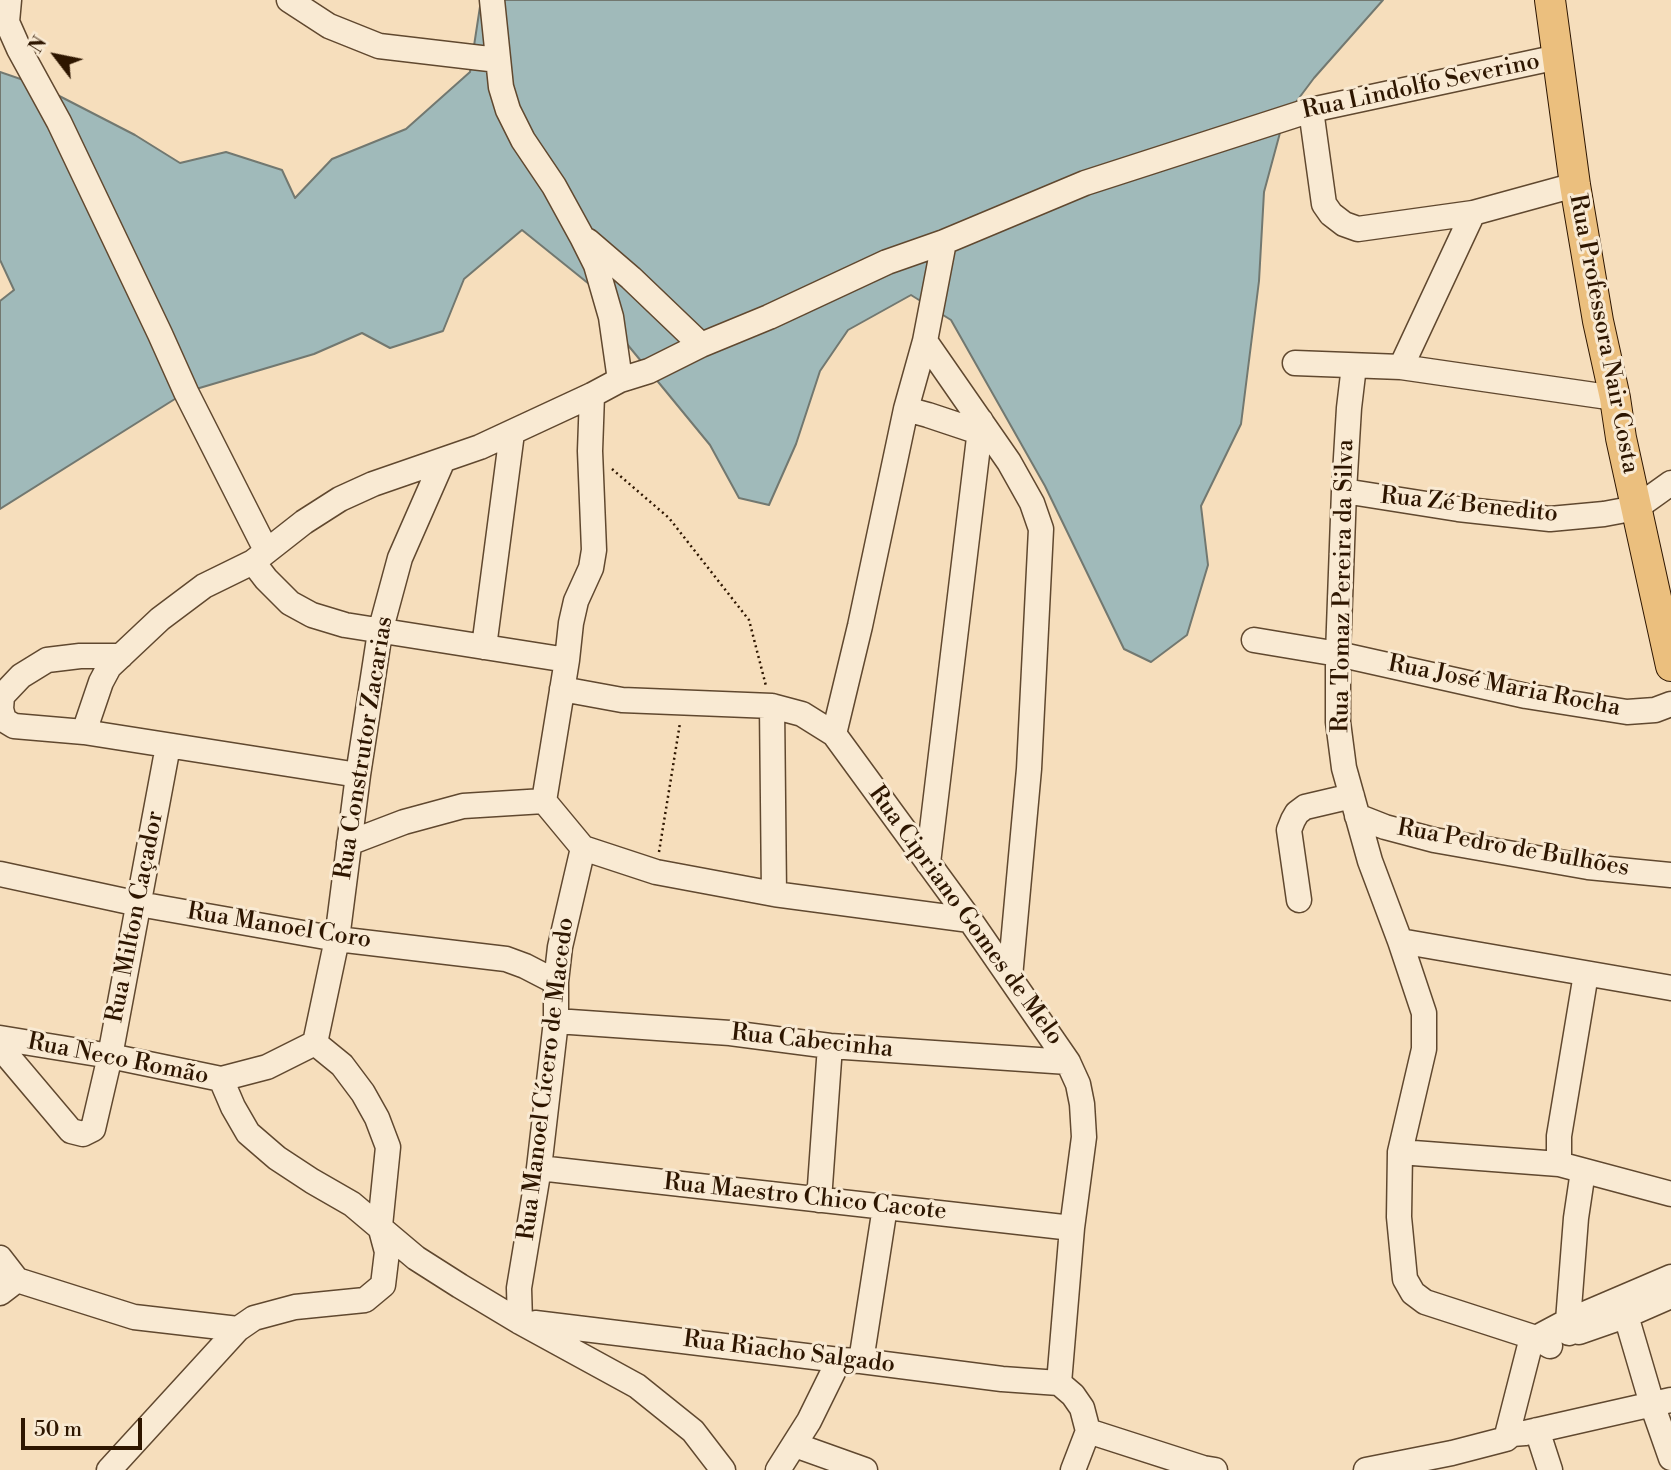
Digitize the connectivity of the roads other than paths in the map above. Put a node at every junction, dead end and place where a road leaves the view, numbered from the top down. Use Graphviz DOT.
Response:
graph roads {
  1 [pos="9,0"];
  2 [pos="289,0"];
  3 [pos="492,0"];
  4 [pos="1550,0"];
  5 [pos="1559,57"];
  6 [pos="498,60"];
  7 [pos="1311,110"];
  8 [pos="1575,185"];
  9 [pos="1472,213"];
  10 [pos="582,237"];
  11 [pos="944,242"];
  12 [pos="925,341"];
  13 [pos="701,345"];
  14 [pos="1295,363"];
  15 [pos="1354,366"];
  16 [pos="1401,367"];
  17 [pos="620,380"];
  18 [pos="592,395"];
  19 [pos="1615,398"];
  20 [pos="906,409"];
  21 [pos="980,427"];
  22 [pos="512,433"];
  23 [pos="443,460"];
  24 [pos="1671,483"];
  25 [pos="1344,491"];
  26 [pos="1636,508"];
  27 [pos="260,556"];
  28 [pos="380,632"];
  29 [pos="1254,640"];
  30 [pos="484,648"];
  31 [pos="1338,654"];
  32 [pos="121,656"];
  33 [pos="567,660"];
  34 [pos="1671,666"];
  35 [pos="562,690"];
  36 [pos="1671,704"];
  37 [pos="772,706"];
  38 [pos="84,732"];
  39 [pos="834,734"];
  40 [pos="168,746"];
  41 [pos="358,775"];
  42 [pos="544,801"];
  43 [pos="1354,806"];
  44 [pos="349,843"];
  45 [pos="583,848"];
  46 [pos="928,863"];
  47 [pos="0,874"];
  48 [pos="1671,875"];
  49 [pos="774,894"];
  50 [pos="1300,900"];
  51 [pos="139,904"];
  52 [pos="970,920"];
  53 [pos="337,939"];
  54 [pos="1400,941"];
  55 [pos="1586,974"];
  56 [pos="1010,977"];
  57 [pos="556,982"];
  58 [pos="1671,988"];
  59 [pos="556,1021"];
  60 [pos="0,1038"];
  61 [pos="315,1044"];
  62 [pos="0,1046"];
  63 [pos="830,1046"];
  64 [pos="110,1056"];
  65 [pos="1068,1062"];
  66 [pos="221,1079"];
  67 [pos="1400,1152"];
  68 [pos="1571,1167"];
  69 [pos="539,1168"];
  70 [pos="1671,1194"];
  71 [pos="819,1200"];
  72 [pos="885,1207"];
  73 [pos="380,1226"];
  74 [pos="1072,1227"];
  75 [pos="0,1258"];
  76 [pos="1671,1277"];
  77 [pos="9,1287"];
  78 [pos="1671,1296"];
  79 [pos="1623,1307"];
  80 [pos="520,1322"];
  81 [pos="238,1329"];
  82 [pos="1556,1335"];
  83 [pos="850,1360"];
  84 [pos="1059,1383"];
  85 [pos="1662,1402"];
  86 [pos="1088,1431"];
  87 [pos="1523,1434"];
  88 [pos="795,1445"];
  89 [pos="1671,1458"];
  90 [pos="1452,1461"];
  91 [pos="1207,1469"];
  92 [pos="109,1470"];
  93 [pos="723,1470"];
  94 [pos="778,1470"];
  95 [pos="865,1470"];
  96 [pos="1073,1470"];
  97 [pos="1366,1470"];
  98 [pos="1550,1470"];
  1 -- 27 [label="street"];
  2 -- 6 [label="street"];
  3 -- 6 [label="street"];
  4 -- 5 [label="main road, Rua Professora Nair Costa"];
  5 -- 7 [label="street, Rua Lindolfo Severino"];
  5 -- 8 [label="main road, Rua Professora Nair Costa"];
  6 -- 10 [label="street"];
  7 -- 9 [label="street"];
  7 -- 11 [label="street, Rua Lindolfo Severino"];
  8 -- 9 [label="street"];
  8 -- 19 [label="main road, Rua Professora Nair Costa"];
  9 -- 16 [label="street"];
  10 -- 13 [label="street"];
  10 -- 17 [label="street"];
  11 -- 12 [label="street"];
  11 -- 13 [label="street, Rua Lindolfo Severino"];
  12 -- 20 [label="street"];
  12 -- 21 [label="street"];
  13 -- 17 [label="street, Rua Lindolfo Severino"];
  14 -- 15 [label="street"];
  15 -- 16 [label="street"];
  15 -- 25 [label="street, Rua Tomaz Pereira da Silva"];
  16 -- 19 [label="street"];
  17 -- 18 [label="street, Rua Lindolfo Severino"];
  18 -- 22 [label="street, Rua Lindolfo Severino"];
  18 -- 33 [label="street"];
  19 -- 26 [label="main road, Rua Professora Nair Costa"];
  20 -- 21 [label="street"];
  20 -- 39 [label="street"];
  21 -- 46 [label="street"];
  21 -- 56 [label="street"];
  22 -- 23 [label="street, Rua Lindolfo Severino"];
  22 -- 30 [label="street"];
  23 -- 27 [label="street, Rua Lindolfo Severino"];
  23 -- 28 [label="street, Rua Construtor Zacarias"];
  24 -- 26 [label="street"];
  25 -- 26 [label="street, Rua Zé Benedito"];
  25 -- 31 [label="street, Rua Tomaz Pereira da Silva"];
  26 -- 34 [label="main road, Rua Professora Nair Costa"];
  27 -- 28 [label="street"];
  27 -- 32 [label="street, Rua Lindolfo Severino"];
  28 -- 30 [label="street"];
  28 -- 41 [label="street, Rua Construtor Zacarias"];
  29 -- 31 [label="street, Rua José Maria Rocha"];
  30 -- 33 [label="street"];
  31 -- 36 [label="street, Rua José Maria Rocha"];
  31 -- 43 [label="street, Rua Tomaz Pereira da Silva"];
  32 -- 38 [label="street, Rua Lindolfo Severino"];
  32 -- 38 [label="street"];
  33 -- 35 [label="street"];
  35 -- 37 [label="street, Rua Cipriano Gomes de Melo"];
  35 -- 42 [label="street"];
  37 -- 39 [label="street, Rua Cipriano Gomes de Melo"];
  37 -- 49 [label="street"];
  38 -- 40 [label="street"];
  39 -- 46 [label="street, Rua Cipriano Gomes de Melo"];
  40 -- 41 [label="street"];
  40 -- 51 [label="street, Rua Milton Caçador"];
  41 -- 44 [label="street, Rua Construtor Zacarias"];
  42 -- 44 [label="street"];
  42 -- 45 [label="street"];
  43 -- 48 [label="street, Rua Pedro de Bulhões"];
  43 -- 50 [label="street"];
  43 -- 54 [label="street, Rua Tomaz Pereira da Silva"];
  44 -- 53 [label="street, Rua Construtor Zacarias"];
  45 -- 49 [label="street"];
  45 -- 57 [label="street, Rua Manoel Cícero de Macedo"];
  46 -- 52 [label="street, Rua Cipriano Gomes de Melo"];
  47 -- 51 [label="street, Rua Manoel Coro"];
  49 -- 52 [label="street"];
  51 -- 53 [label="street, Rua Manoel Coro"];
  51 -- 64 [label="street, Rua Milton Caçador"];
  52 -- 56 [label="street, Rua Cipriano Gomes de Melo"];
  53 -- 57 [label="street, Rua Manoel Coro"];
  53 -- 61 [label="street, Rua Construtor Zacarias"];
  54 -- 55 [label="street"];
  54 -- 67 [label="street, Rua Tomaz Pereira da Silva"];
  55 -- 58 [label="street"];
  55 -- 68 [label="street"];
  56 -- 65 [label="street, Rua Cipriano Gomes de Melo"];
  57 -- 59 [label="street, Rua Manoel Cícero de Macedo"];
  59 -- 63 [label="street, Rua Cabecinha"];
  59 -- 69 [label="street, Rua Manoel Cícero de Macedo"];
  60 -- 64 [label="street, Rua Neco Romão"];
  61 -- 66 [label="street, Rua Neco Romão"];
  61 -- 73 [label="street"];
  62 -- 64 [label="street, Rua Milton Caçador"];
  63 -- 65 [label="street, Rua Cabecinha"];
  63 -- 71 [label="street"];
  64 -- 66 [label="street, Rua Neco Romão"];
  65 -- 74 [label="street, Rua Cipriano Gomes de Melo"];
  66 -- 73 [label="street"];
  67 -- 68 [label="street"];
  67 -- 82 [label="street, Rua Tomaz Pereira da Silva"];
  68 -- 70 [label="street"];
  68 -- 82 [label="street"];
  69 -- 71 [label="street, Rua Maestro Chico Cacote"];
  69 -- 80 [label="street, Rua Manoel Cícero de Macedo"];
  71 -- 72 [label="street, Rua Maestro Chico Cacote"];
  72 -- 74 [label="street, Rua Maestro Chico Cacote"];
  72 -- 83 [label="street"];
  73 -- 80 [label="street"];
  73 -- 81 [label="street"];
  74 -- 84 [label="street, Rua Cipriano Gomes de Melo"];
  75 -- 77 [label="street"];
  76 -- 79 [label="street"];
  77 -- 81 [label="street"];
  78 -- 79 [label="street"];
  79 -- 82 [label="street"];
  79 -- 85 [label="street"];
  80 -- 83 [label="street, Rua Riacho Salgado"];
  80 -- 93 [label="street"];
  81 -- 92 [label="street"];
  82 -- 87 [label="street"];
  83 -- 84 [label="street, Rua Riacho Salgado"];
  83 -- 88 [label="street"];
  84 -- 86 [label="street"];
  85 -- 87 [label="street"];
  85 -- 89 [label="street"];
  86 -- 91 [label="street"];
  86 -- 96 [label="street"];
  87 -- 90 [label="street"];
  87 -- 98 [label="street"];
  88 -- 94 [label="street"];
  88 -- 95 [label="street"];
  90 -- 97 [label="street"];
}
